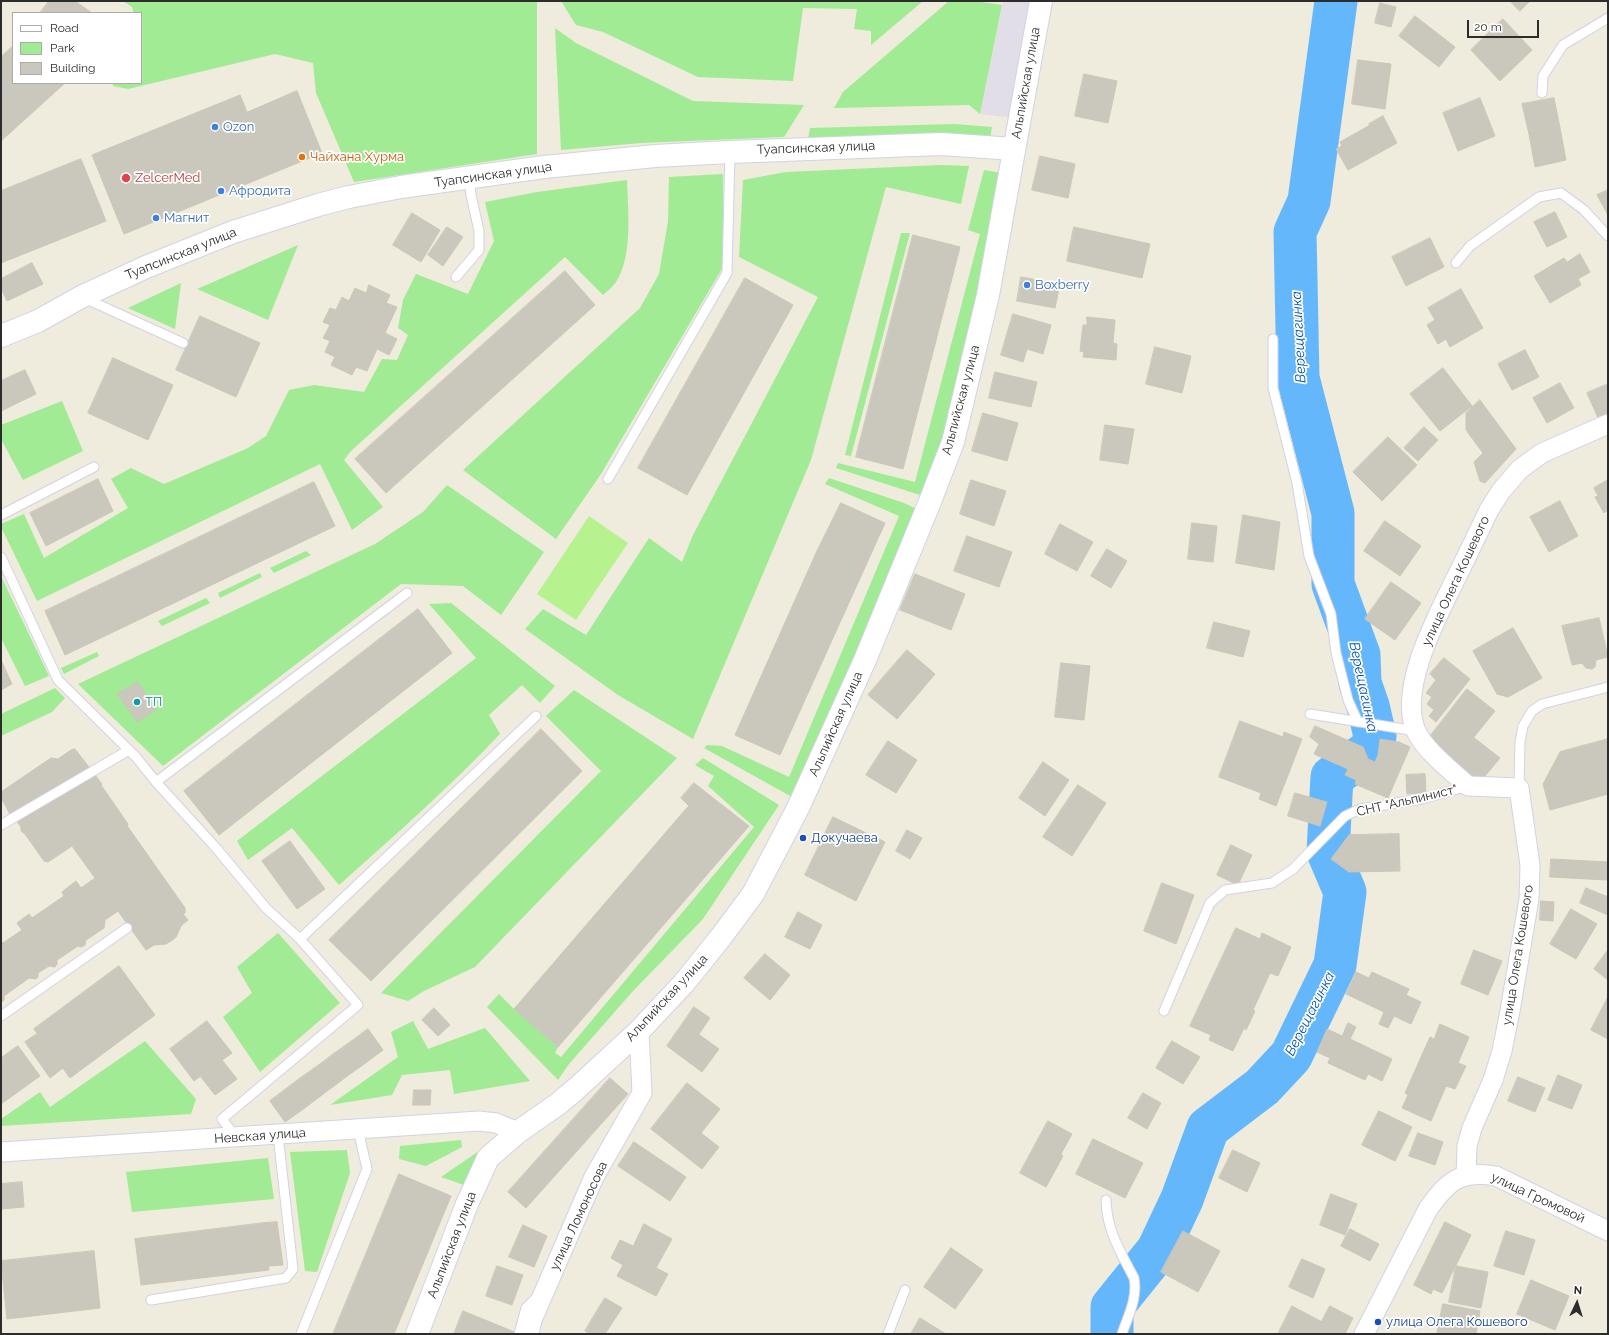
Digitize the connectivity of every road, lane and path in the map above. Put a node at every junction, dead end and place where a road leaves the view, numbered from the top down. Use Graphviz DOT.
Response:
graph roads {
  1 [pos="1041,1"];
  2 [pos="1608,18"];
  3 [pos="1542,92"];
  4 [pos="1014,149"];
  5 [pos="730,152"];
  6 [pos="469,178"];
  7 [pos="1608,236"];
  8 [pos="1456,263"];
  9 [pos="456,276"];
  10 [pos="81,297"];
  11 [pos="1,336"];
  12 [pos="1273,339"];
  13 [pos="183,343"];
  14 [pos="1608,424"];
  15 [pos="94,467"];
  16 [pos="608,478"];
  17 [pos="1,515"];
  18 [pos="1,557"];
  19 [pos="407,593"];
  20 [pos="1608,687"];
  21 [pos="1310,714"];
  22 [pos="536,716"];
  23 [pos="1358,722"];
  24 [pos="1416,731"];
  25 [pos="129,750"];
  26 [pos="156,782"];
  27 [pos="1468,786"];
  28 [pos="1519,788"];
  29 [pos="1,825"];
  30 [pos="127,928"];
  31 [pos="300,939"];
  32 [pos="1164,1011"];
  33 [pos="1,1016"];
  34 [pos="639,1031"];
  35 [pos="358,1129"];
  36 [pos="518,1132"];
  37 [pos="278,1135"];
  38 [pos="236,1137"];
  39 [pos="1,1152"];
  40 [pos="1466,1176"];
  41 [pos="1106,1200"];
  42 [pos="1608,1231"];
  43 [pos="546,1288"];
  44 [pos="905,1290"];
  45 [pos="151,1300"];
  46 [pos="300,1334"];
  47 [pos="417,1334"];
  48 [pos="519,1334"];
  49 [pos="529,1334"];
  50 [pos="888,1334"];
  51 [pos="1122,1334"];
  52 [pos="1364,1334"];
  1 -- 4 [label="street, Альпийская улица"];
  2 -- 3 [label="lane"];
  4 -- 5 [label="street, Туапсинская улица"];
  4 -- 34 [label="street, Альпийская улица"];
  5 -- 6 [label="street, Туапсинская улица"];
  5 -- 16 [label="lane"];
  6 -- 9 [label="lane"];
  6 -- 10 [label="street, Туапсинская улица"];
  7 -- 8 [label="lane"];
  10 -- 11 [label="street, Туапсинская улица"];
  10 -- 13 [label="lane"];
  12 -- 23 [label="lane"];
  14 -- 24 [label="street, улица Олега Кошевого"];
  15 -- 17 [label="lane"];
  18 -- 25 [label="lane"];
  19 -- 26 [label="lane"];
  20 -- 28 [label="lane"];
  21 -- 23 [label="lane"];
  22 -- 31 [label="lane"];
  23 -- 24 [label="lane"];
  24 -- 27 [label="street, улица Олега Кошевого"];
  25 -- 26 [label="lane"];
  25 -- 29 [label="lane"];
  26 -- 31 [label="lane"];
  27 -- 28 [label="street"];
  27 -- 32 [label="lane, СНТ \"Альпинист\""];
  28 -- 40 [label="street, улица Олега Кошевого"];
  30 -- 33 [label="lane"];
  31 -- 38 [label="lane"];
  34 -- 36 [label="street, Альпийская улица"];
  34 -- 43 [label="street, улица Ломоносова"];
  35 -- 36 [label="street, Невская улица"];
  35 -- 37 [label="street, Невская улица"];
  35 -- 46 [label="lane"];
  36 -- 47 [label="street, Альпийская улица"];
  37 -- 38 [label="street, Невская улица"];
  37 -- 45 [label="lane"];
  38 -- 39 [label="street, Невская улица"];
  40 -- 42 [label="street, улица Громовой"];
  40 -- 52 [label="street"];
  41 -- 51 [label="lane"];
  43 -- 48 [label="lane"];
  43 -- 49 [label="street, улица Ломоносова"];
  44 -- 50 [label="lane"];
}
